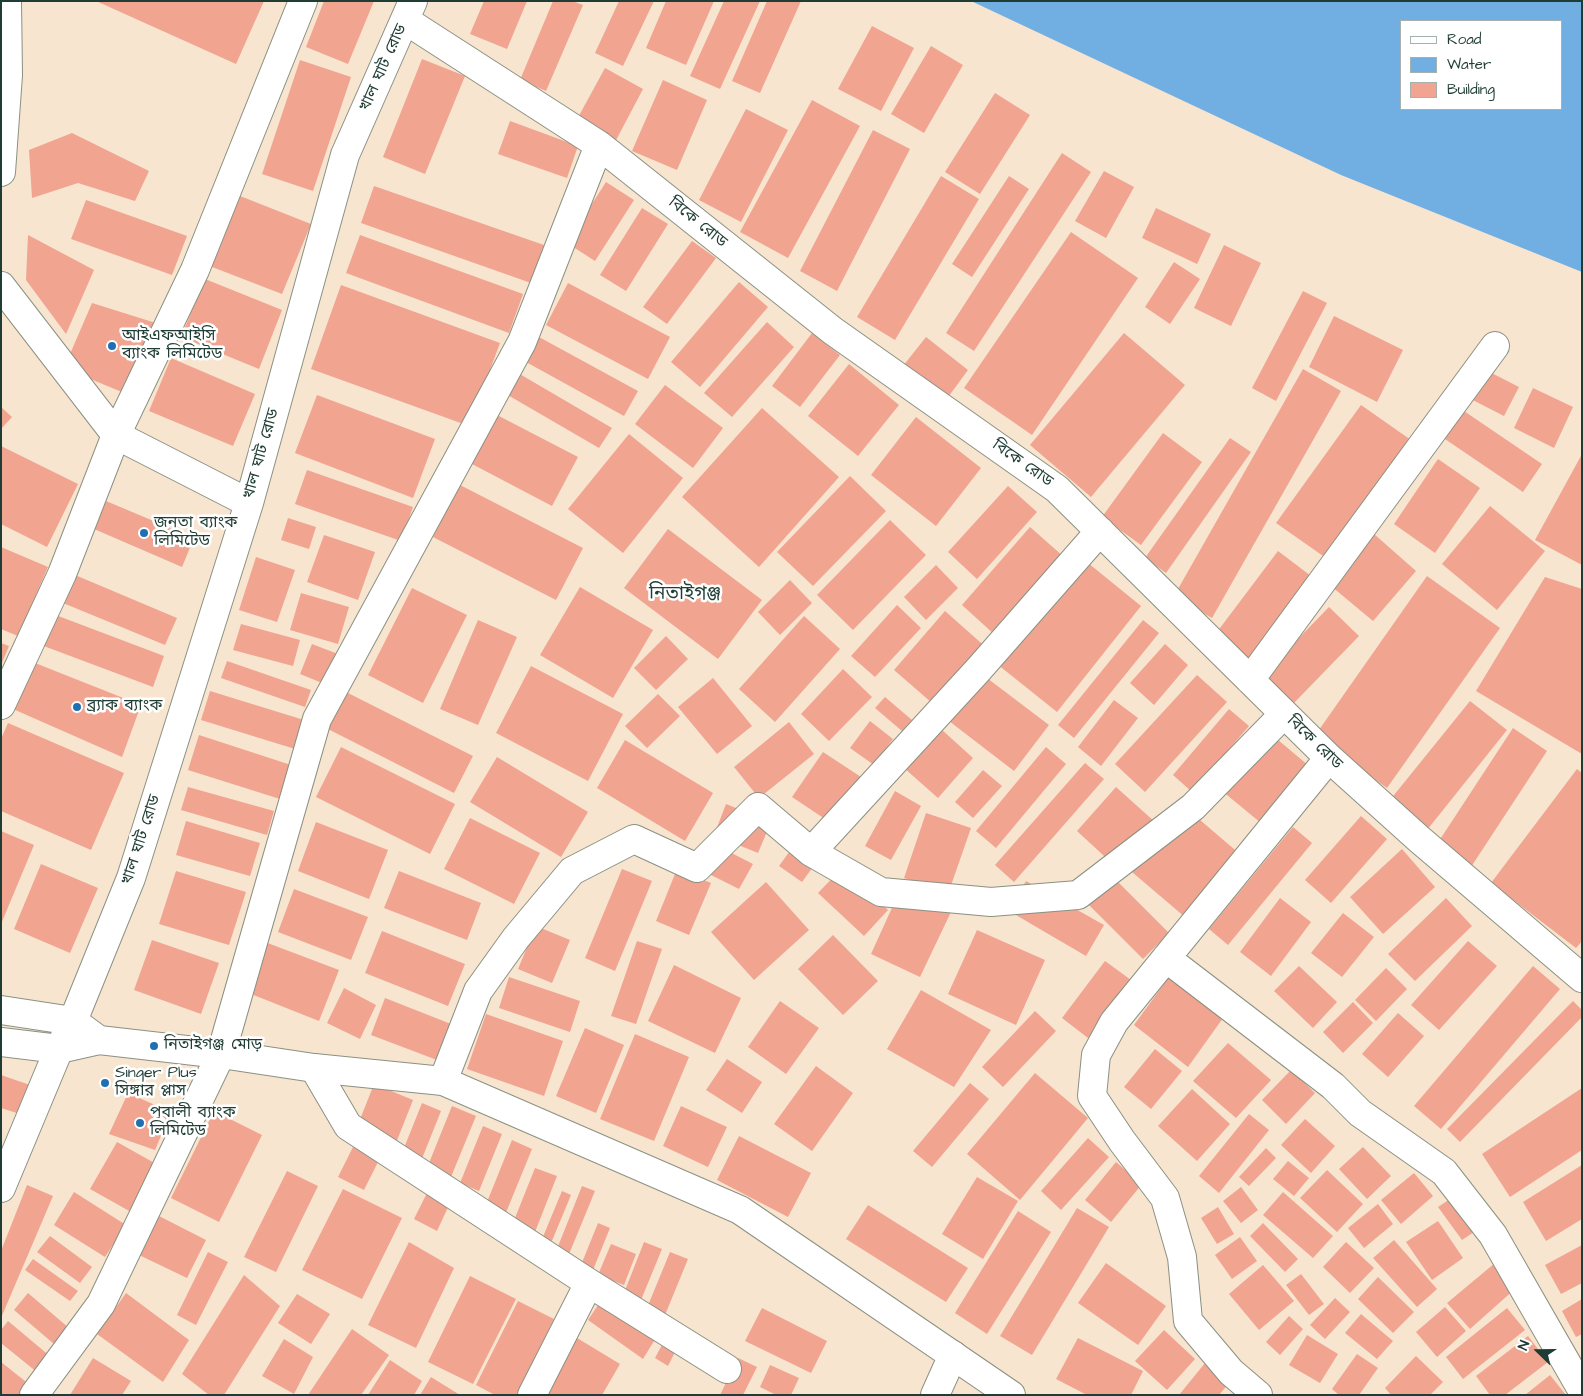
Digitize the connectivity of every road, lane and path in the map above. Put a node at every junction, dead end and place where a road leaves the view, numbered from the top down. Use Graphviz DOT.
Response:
graph roads {
  1 [pos="7,1"];
  2 [pos="303,1"];
  3 [pos="409,11"];
  4 [pos="599,145"];
  5 [pos="1,172"];
  6 [pos="1,286"];
  7 [pos="1495,346"];
  8 [pos="116,435"];
  9 [pos="249,504"];
  10 [pos="1100,531"];
  11 [pos="1250,680"];
  12 [pos="1,705"];
  13 [pos="1284,714"];
  14 [pos="1329,758"];
  15 [pos="811,852"];
  16 [pos="1166,958"];
  17 [pos="1582,978"];
  18 [pos="1,1010"];
  19 [pos="73,1020"];
  20 [pos="99,1040"];
  21 [pos="1,1042"];
  22 [pos="59,1049"];
  23 [pos="221,1054"];
  24 [pos="314,1068"];
  25 [pos="443,1081"];
  26 [pos="1,1188"];
  27 [pos="589,1283"];
  28 [pos="953,1355"];
  29 [pos="727,1369"];
  30 [pos="1582,1390"];
  31 [pos="34,1395"];
  32 [pos="532,1395"];
  33 [pos="935,1395"];
  34 [pos="1011,1395"];
  35 [pos="1258,1395"];
  1 -- 5 [label="street"];
  2 -- 8 [label="street"];
  3 -- 4 [label="street, বিকে রোড"];
  3 -- 9 [label="street, খাল ঘাট রোড"];
  4 -- 10 [label="street, বিকে রোড"];
  4 -- 23 [label="street"];
  6 -- 8 [label="street"];
  7 -- 11 [label="street"];
  8 -- 9 [label="street"];
  8 -- 12 [label="street"];
  9 -- 19 [label="street, খাল ঘাট রোড"];
  10 -- 11 [label="street, বিকে রোড"];
  10 -- 15 [label="street"];
  11 -- 13 [label="street, বিকে রোড"];
  13 -- 14 [label="street, বিকে রোড"];
  13 -- 15 [label="street"];
  14 -- 16 [label="street"];
  14 -- 17 [label="street, বিকে রোড"];
  15 -- 25 [label="street"];
  16 -- 30 [label="street"];
  16 -- 35 [label="street"];
  18 -- 19 [label="street"];
  19 -- 20 [label="street"];
  19 -- 22 [label="street, খাল ঘাট রোড"];
  20 -- 22 [label="street"];
  20 -- 23 [label="street"];
  21 -- 22 [label="street"];
  22 -- 26 [label="street, খাল ঘাট রোড"];
  23 -- 24 [label="street"];
  23 -- 31 [label="street"];
  24 -- 25 [label="street"];
  24 -- 27 [label="street"];
  25 -- 28 [label="street"];
  27 -- 29 [label="street"];
  27 -- 32 [label="street"];
  28 -- 33 [label="street"];
  28 -- 34 [label="street"];
}
